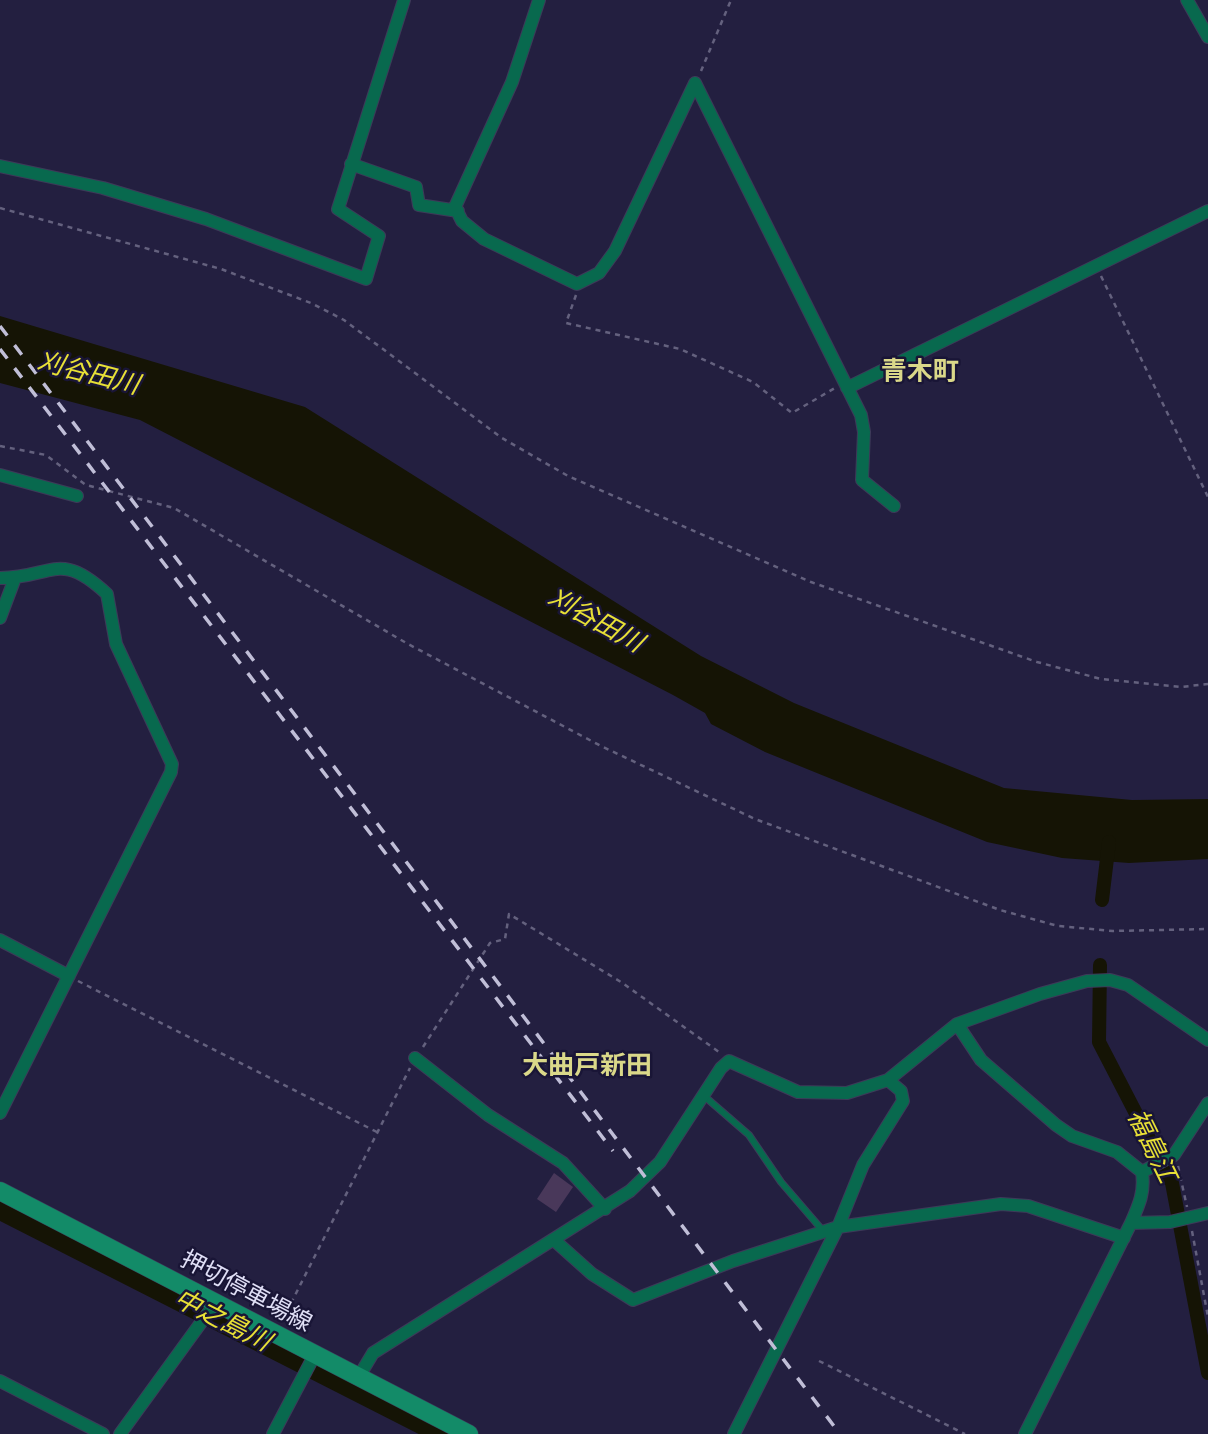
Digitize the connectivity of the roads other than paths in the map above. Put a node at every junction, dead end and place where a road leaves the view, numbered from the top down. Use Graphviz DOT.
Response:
graph roads {
  1 [pos="404,0"];
  2 [pos="539,0"];
  3 [pos="1187,0"];
  4 [pos="1208,36"];
  5 [pos="351,164"];
  6 [pos="0,166"];
  7 [pos="458,211"];
  8 [pos="1208,211"];
  9 [pos="847,388"];
  10 [pos="0,475"];
  11 [pos="77,496"];
  12 [pos="894,506"];
  13 [pos="0,578"];
  14 [pos="15,578"];
  15 [pos="0,618"];
  16 [pos="0,940"];
  17 [pos="69,976"];
  18 [pos="957,1024"];
  19 [pos="1208,1040"];
  20 [pos="415,1058"];
  21 [pos="888,1080"];
  22 [pos="703,1095"];
  23 [pos="1208,1104"];
  24 [pos="0,1113"];
  25 [pos="1147,1170"];
  26 [pos="0,1191"];
  27 [pos="605,1209"];
  28 [pos="1208,1213"];
  29 [pos="1131,1223"];
  30 [pos="838,1227"];
  31 [pos="824,1232"];
  32 [pos="1124,1238"];
  33 [pos="554,1240"];
  34 [pos="216,1302"];
  35 [pos="314,1356"];
  36 [pos="358,1378"];
  37 [pos="0,1381"];
  38 [pos="103,1434"];
  39 [pos="120,1434"];
  40 [pos="273,1434"];
  41 [pos="469,1434"];
  42 [pos="734,1434"];
  43 [pos="1026,1434"];
  1 -- 5 [label="street"];
  2 -- 7 [label="street"];
  3 -- 4 [label="street"];
  5 -- 6 [label="street"];
  5 -- 7 [label="street"];
  7 -- 9 [label="street"];
  8 -- 9 [label="street"];
  9 -- 12 [label="street"];
  10 -- 11 [label="street"];
  13 -- 14 [label="street"];
  14 -- 15 [label="street"];
  14 -- 17 [label="street"];
  16 -- 17 [label="street"];
  17 -- 24 [label="street"];
  18 -- 19 [label="street"];
  18 -- 21 [label="street"];
  18 -- 25 [label="street"];
  20 -- 27 [label="street"];
  21 -- 22 [label="street"];
  21 -- 30 [label="street"];
  22 -- 27 [label="street"];
  22 -- 31 [label="lane"];
  23 -- 25 [label="street"];
  25 -- 29 [label="street"];
  26 -- 34 [label="main road, 押切停車場線"];
  27 -- 33 [label="street"];
  28 -- 29 [label="street"];
  29 -- 32 [label="street"];
  30 -- 31 [label="street"];
  30 -- 32 [label="street"];
  30 -- 42 [label="street"];
  31 -- 33 [label="street"];
  32 -- 43 [label="street"];
  33 -- 36 [label="street"];
  34 -- 35 [label="main road, 押切停車場線"];
  34 -- 39 [label="street"];
  35 -- 36 [label="main road, 押切停車場線"];
  35 -- 40 [label="street"];
  36 -- 41 [label="main road, 押切停車場線"];
  37 -- 38 [label="street"];
}
